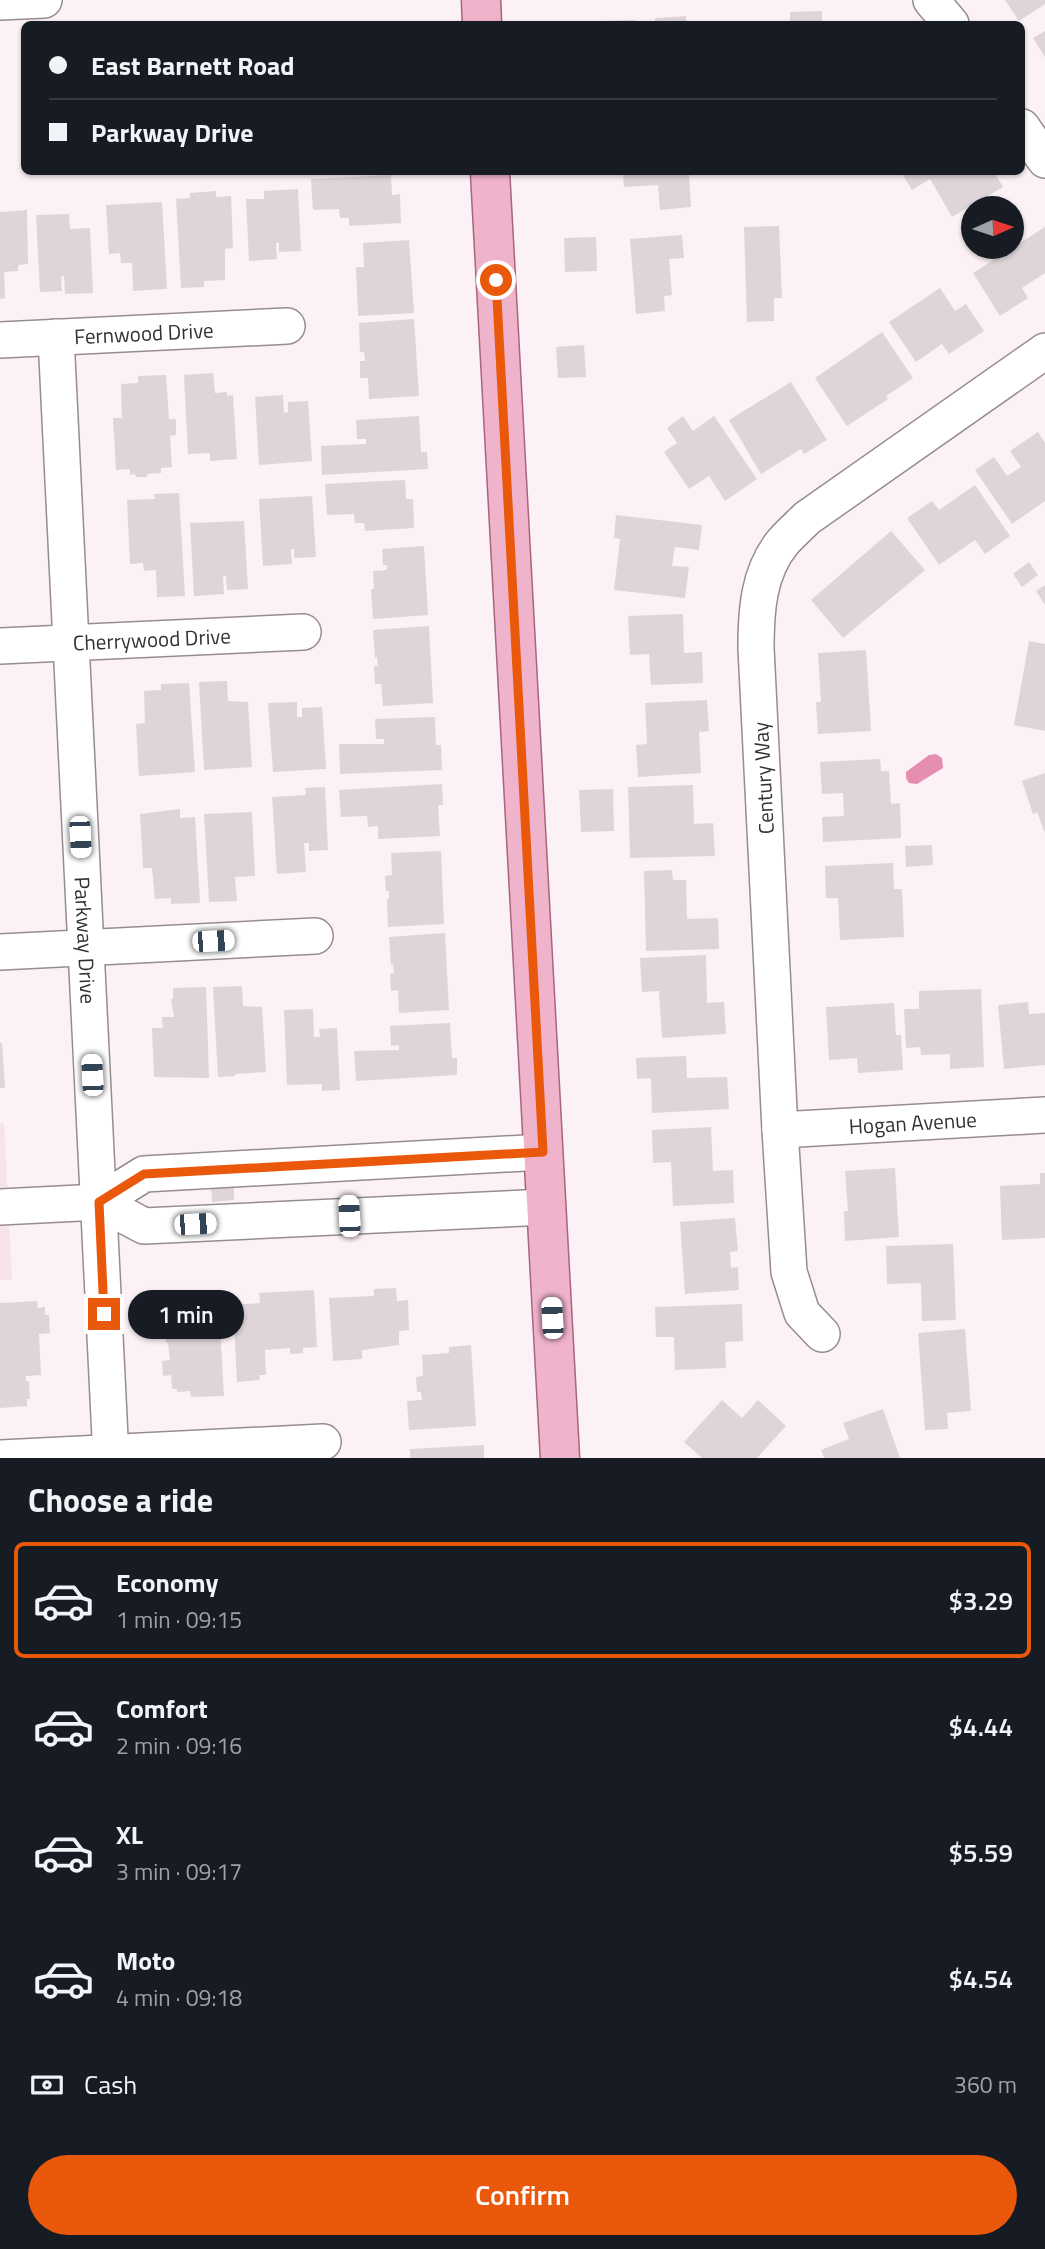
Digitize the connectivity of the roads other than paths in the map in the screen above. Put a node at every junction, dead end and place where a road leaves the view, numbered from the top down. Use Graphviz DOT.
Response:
graph roads {
  1 [pos="44,0"];
  2 [pos="481,0"];
  3 [pos="931,0"];
  4 [pos="0,2"];
  5 [pos="482,21"];
  6 [pos="948,21"];
  7 [pos="1025,131"];
  8 [pos="1045,160"];
  9 [pos="490,175"];
  10 [pos="287,326"];
  11 [pos="56,337"];
  12 [pos="0,340"];
  13 [pos="1045,351"];
  14 [pos="303,632"];
  15 [pos="70,643"];
  16 [pos="0,646"];
  17 [pos="315,936"];
  18 [pos="85,948"];
  19 [pos="0,952"];
  20 [pos="1045,1115"];
  21 [pos="780,1130"];
  22 [pos="543,1152"];
  23 [pos="346,1163"];
  24 [pos="99,1202"];
  25 [pos="0,1207"];
  26 [pos="546,1207"];
  27 [pos="349,1216"];
  28 [pos="822,1334"];
  29 [pos="323,1442"];
  30 [pos="111,1455"];
  31 [pos="0,1458"];
  32 [pos="560,1458"];
  1 -- 4 [label="street"];
  2 -- 5 [label="main road"];
  3 -- 6 [label="street"];
  7 -- 8 [label="street"];
  9 -- 22 [label="main road"];
  10 -- 11 [label="street, Fernwood Drive"];
  11 -- 12 [label="street, Fernwood Drive"];
  11 -- 15 [label="street, Parkway Drive"];
  13 -- 21 [label="street, Century Way"];
  14 -- 15 [label="street, Cherrywood Drive"];
  15 -- 16 [label="street, Cherrywood Drive"];
  15 -- 18 [label="street, Parkway Drive"];
  17 -- 18 [label="street"];
  18 -- 19 [label="street"];
  18 -- 24 [label="street, Parkway Drive"];
  20 -- 21 [label="street, Hogan Avenue"];
  21 -- 28 [label="street, Century Way"];
  22 -- 23 [label="street"];
  22 -- 26 [label="main road"];
  23 -- 24 [label="street"];
  23 -- 27 [label="street"];
  24 -- 25 [label="street"];
  24 -- 27 [label="street"];
  24 -- 30 [label="street, Parkway Drive"];
  26 -- 27 [label="street"];
  26 -- 32 [label="main road"];
  29 -- 30 [label="street"];
  30 -- 31 [label="street"];
}
